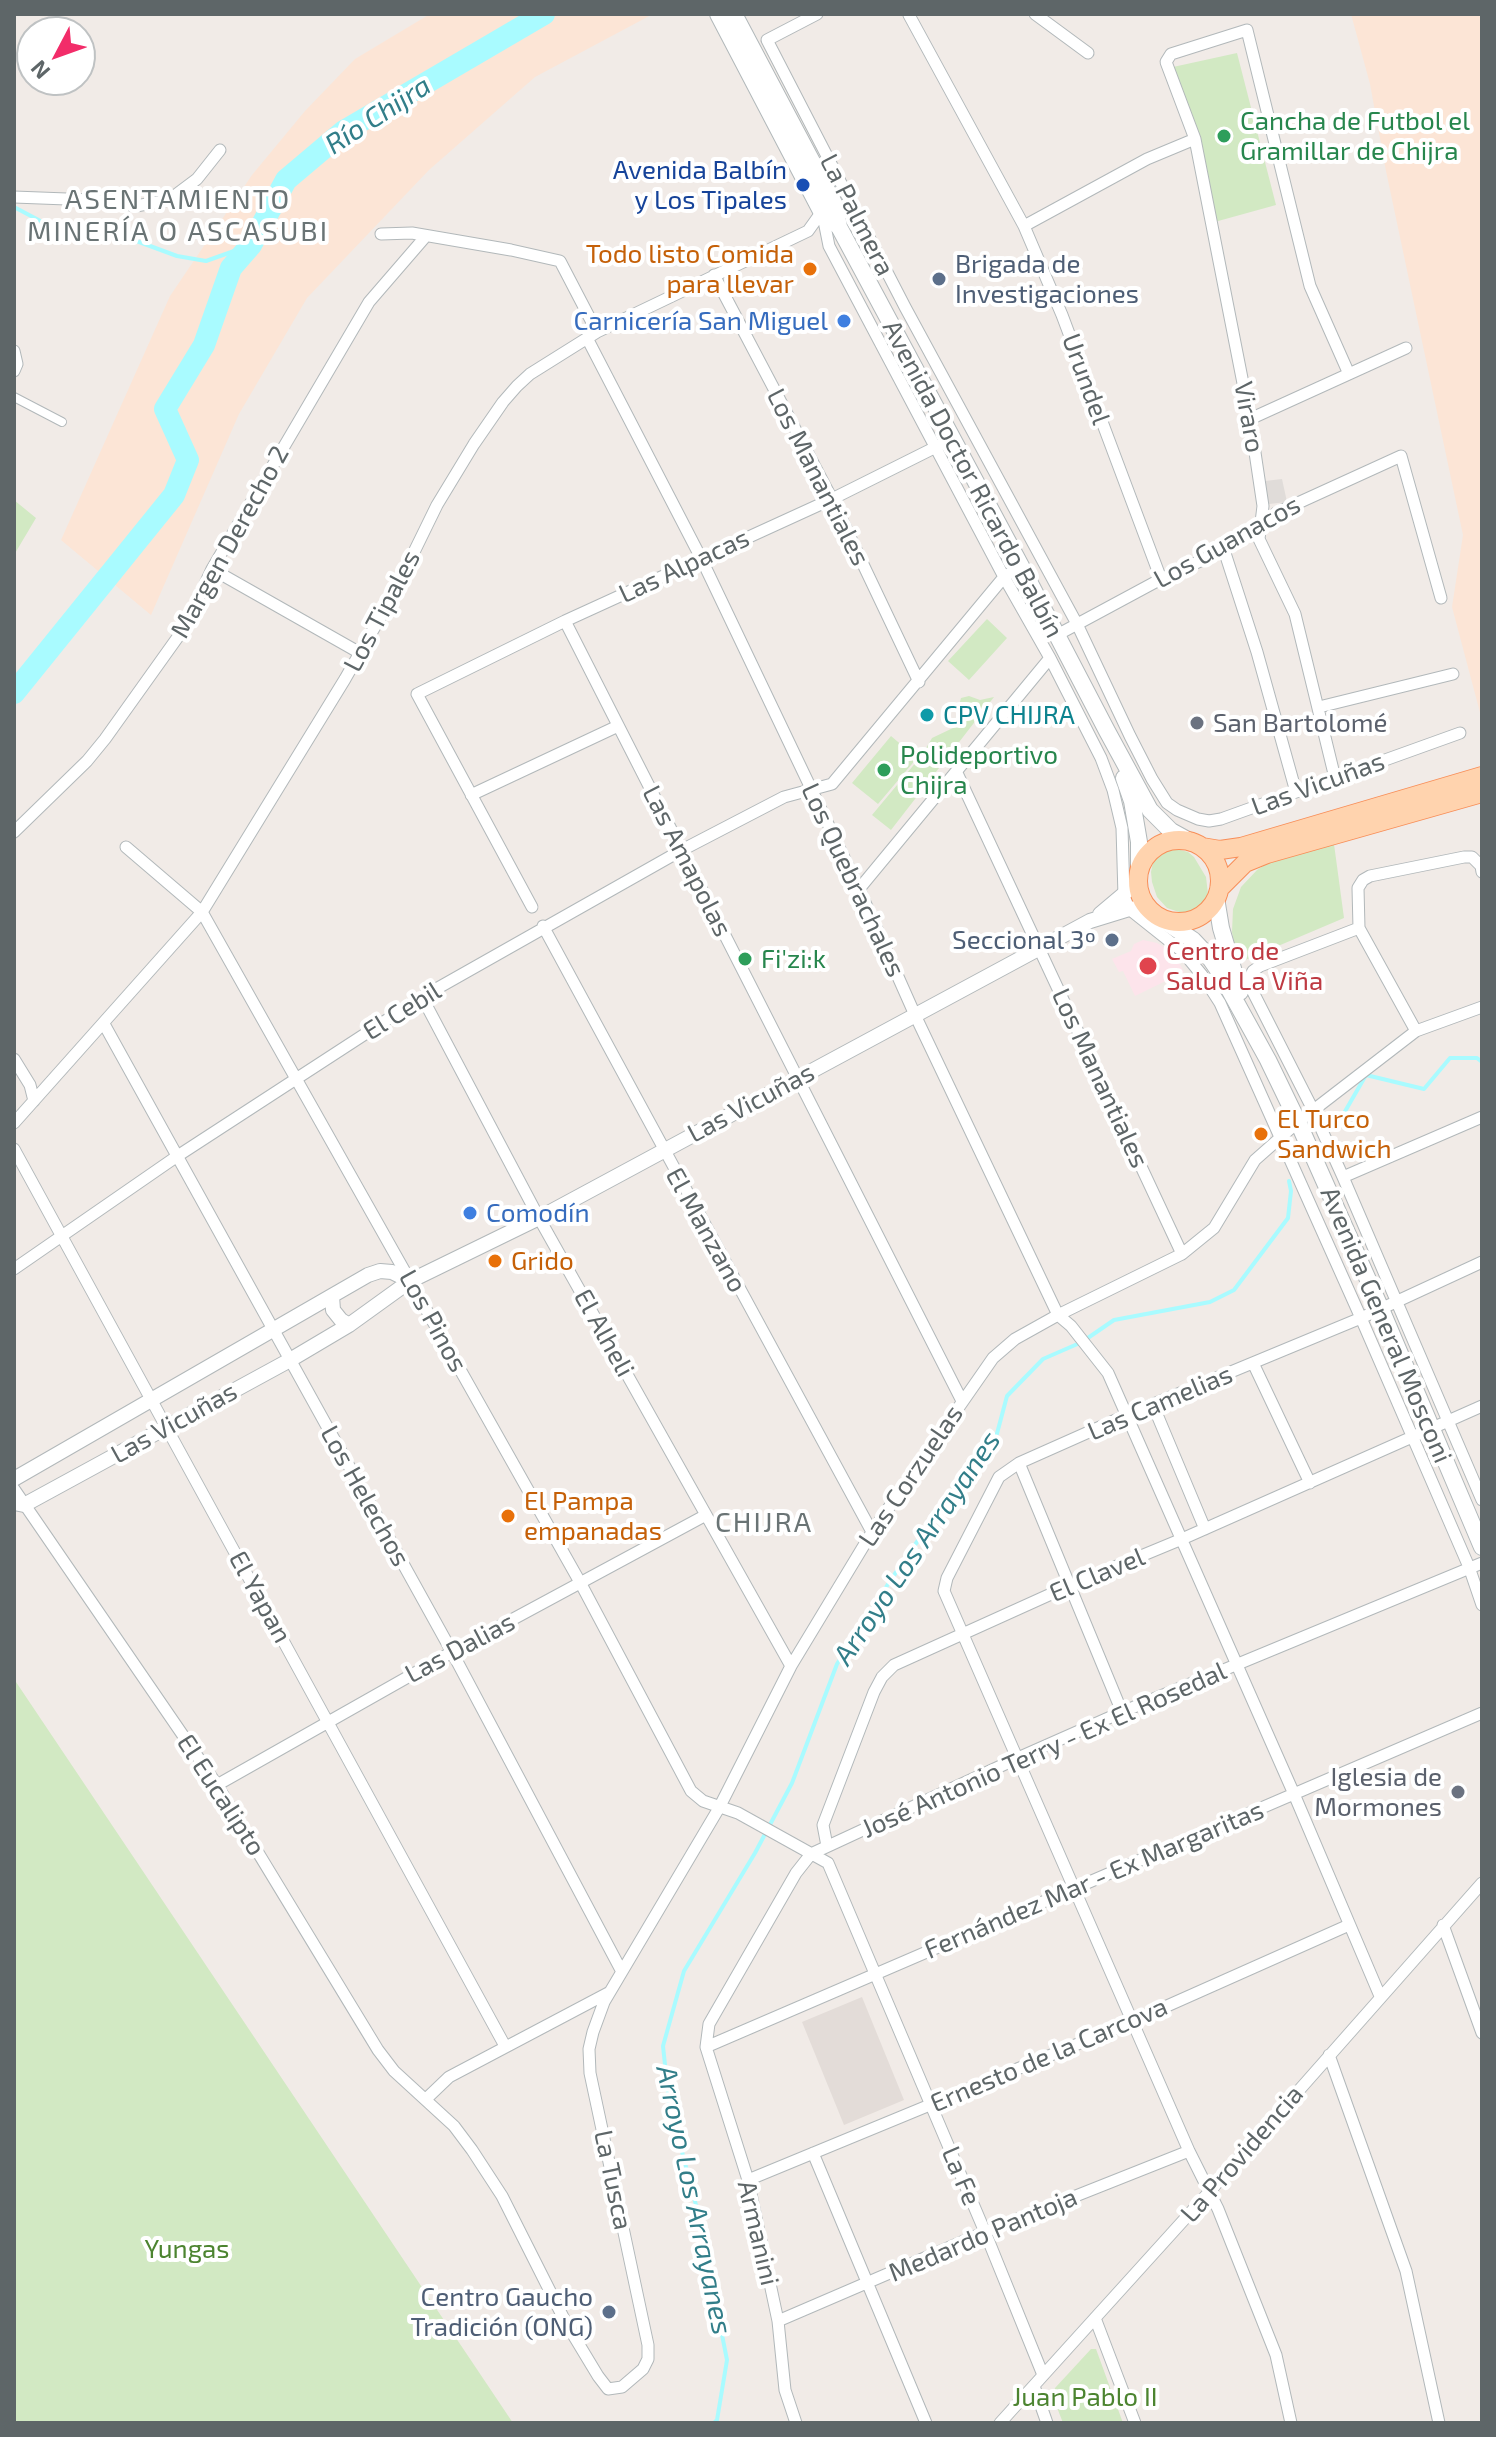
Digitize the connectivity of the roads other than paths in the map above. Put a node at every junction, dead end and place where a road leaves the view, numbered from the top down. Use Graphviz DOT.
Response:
graph roads {
  1 [pos="718,14"];
  2 [pos="734,14"];
  3 [pos="817,14"];
  4 [pos="909,14"];
  5 [pos="1035,14"];
  6 [pos="752,46"];
  7 [pos="1088,53"];
  8 [pos="1195,139"];
  9 [pos="220,150"];
  10 [pos="14,197"];
  11 [pos="828,208"];
  12 [pos="1024,226"];
  13 [pos="381,234"];
  14 [pos="426,236"];
  15 [pos="714,275"];
  16 [pos="905,307"];
  17 [pos="887,317"];
  18 [pos="592,335"];
  19 [pos="1406,348"];
  20 [pos="14,351"];
  21 [pos="14,371"];
  22 [pos="1349,374"];
  23 [pos="14,397"];
  24 [pos="1250,419"];
  25 [pos="62,422"];
  26 [pos="952,439"];
  27 [pos="935,446"];
  28 [pos="832,499"];
  29 [pos="1017,514"];
  30 [pos="998,525"];
  31 [pos="1261,525"];
  32 [pos="1224,550"];
  33 [pos="701,558"];
  34 [pos="1021,566"];
  35 [pos="212,569"];
  36 [pos="1004,577"];
  37 [pos="1161,579"];
  38 [pos="1441,598"];
  39 [pos="565,621"];
  40 [pos="1077,624"];
  41 [pos="1057,635"];
  42 [pos="360,653"];
  43 [pos="1050,658"];
  44 [pos="1453,674"];
  45 [pos="919,682"];
  46 [pos="1319,707"];
  47 [pos="618,726"];
  48 [pos="1107,731"];
  49 [pos="1460,733"];
  50 [pos="957,773"];
  51 [pos="1482,776"];
  52 [pos="1335,778"];
  53 [pos="811,790"];
  54 [pos="1296,792"];
  55 [pos="1482,793"];
  56 [pos="471,795"];
  57 [pos="1445,795"];
  58 [pos="1177,810"];
  59 [pos="14,832"];
  60 [pos="1198,845"];
  61 [pos="126,847"];
  62 [pos="682,850"];
  63 [pos="1482,869"];
  64 [pos="1138,876"];
  65 [pos="859,889"];
  66 [pos="1218,894"];
  67 [pos="532,907"];
  68 [pos="1140,907"];
  69 [pos="202,912"];
  70 [pos="543,926"];
  71 [pos="1359,928"];
  72 [pos="1040,948"];
  73 [pos="422,997"];
  74 [pos="1482,1007"];
  75 [pos="915,1015"];
  76 [pos="104,1024"];
  77 [pos="1416,1031"];
  78 [pos="14,1059"];
  79 [pos="1268,1060"];
  80 [pos="298,1078"];
  81 [pos="797,1078"];
  82 [pos="34,1101"];
  83 [pos="1313,1111"];
  84 [pos="1482,1117"];
  85 [pos="1298,1122"];
  86 [pos="14,1123"];
  87 [pos="1281,1137"];
  88 [pos="14,1149"];
  89 [pos="663,1150"];
  90 [pos="176,1157"];
  91 [pos="1343,1177"];
  92 [pos="539,1218"];
  93 [pos="61,1235"];
  94 [pos="1182,1254"];
  95 [pos="1482,1262"];
  96 [pos="14,1269"];
  97 [pos="410,1281"];
  98 [pos="332,1296"];
  99 [pos="1397,1301"];
  100 [pos="1381,1309"];
  101 [pos="1058,1315"];
  102 [pos="1361,1318"];
  103 [pos="349,1325"];
  104 [pos="274,1331"];
  105 [pos="290,1360"];
  106 [pos="1253,1363"];
  107 [pos="151,1401"];
  108 [pos="962,1401"];
  109 [pos="1153,1405"];
  110 [pos="1482,1406"];
  111 [pos="1127,1415"];
  112 [pos="1448,1421"];
  113 [pos="165,1428"];
  114 [pos="1431,1428"];
  115 [pos="1412,1437"];
  116 [pos="1019,1463"];
  117 [pos="14,1479"];
  118 [pos="1310,1483"];
  119 [pos="14,1489"];
  120 [pos="1482,1500"];
  121 [pos="19,1504"];
  122 [pos="706,1515"];
  123 [pos="1205,1529"];
  124 [pos="872,1532"];
  125 [pos="1182,1539"];
  126 [pos="1482,1547"];
  127 [pos="1482,1563"];
  128 [pos="1469,1567"];
  129 [pos="581,1584"];
  130 [pos="1071,1585"];
  131 [pos="1482,1605"];
  132 [pos="963,1634"];
  133 [pos="452,1652"];
  134 [pos="1237,1664"];
  135 [pos="791,1666"];
  136 [pos="1122,1712"];
  137 [pos="1482,1713"];
  138 [pos="328,1720"];
  139 [pos="1018,1758"];
  140 [pos="217,1785"];
  141 [pos="1294,1794"];
  142 [pos="719,1808"];
  143 [pos="827,1846"];
  144 [pos="811,1854"];
  145 [pos="1482,1883"];
  146 [pos="1075,1889"];
  147 [pos="1349,1925"];
  148 [pos="1443,1925"];
  149 [pos="629,1956"];
  150 [pos="621,1970"];
  151 [pos="876,1973"];
  152 [pos="609,1992"];
  153 [pos="1380,1996"];
  154 [pos="1131,2022"];
  155 [pos="1482,2033"];
  156 [pos="505,2046"];
  157 [pos="706,2047"];
  158 [pos="1329,2055"];
  159 [pos="426,2099"];
  160 [pos="931,2104"];
  161 [pos="1189,2151"];
  162 [pos="813,2153"];
  163 [pos="748,2180"];
  164 [pos="1210,2191"];
  165 [pos="985,2232"];
  166 [pos="867,2284"];
  167 [pos="1095,2318"];
  168 [pos="778,2321"];
  169 [pos="1043,2375"];
  170 [pos="1034,2386"];
  171 [pos="608,2389"];
  172 [pos="796,2423"];
  173 [pos="926,2423"];
  174 [pos="1000,2423"];
  175 [pos="1047,2423"];
  176 [pos="1135,2423"];
  177 [pos="1291,2423"];
  178 [pos="1439,2423"];
  1 -- 6 [label="main road, Avenida Doctor Ricardo Balbín"];
  2 -- 6 [label="main road, Avenida Doctor Ricardo Balbín"];
  3 -- 6 [label="street"];
  4 -- 12 [label="street, Urundel"];
  5 -- 7 [label="street"];
  6 -- 11 [label="main road, Avenida Doctor Ricardo Balbín"];
  6 -- 16 [label="street, La Palmera"];
  8 -- 12 [label="street"];
  8 -- 22 [label="street, Viraro"];
  8 -- 24 [label="street, Viraro"];
  9 -- 10 [label="street"];
  11 -- 15 [label="street, Los Tipales"];
  11 -- 17 [label="main road, Avenida Doctor Ricardo Balbín"];
  11 -- 27 [label="street"];
  12 -- 37 [label="street, Urundel"];
  13 -- 14 [label="street"];
  14 -- 18 [label="street, Los Quebrachales"];
  14 -- 35 [label="street, Margen Derecho 2"];
  15 -- 18 [label="street, Los Tipales"];
  15 -- 28 [label="street, Los Manantiales"];
  16 -- 17 [label="street"];
  16 -- 29 [label="street, La Palmera"];
  17 -- 26 [label="main road, Avenida Doctor Ricardo Balbín"];
  18 -- 33 [label="street, Los Quebrachales"];
  18 -- 42 [label="street, Los Tipales"];
  19 -- 22 [label="street"];
  20 -- 21 [label="street"];
  22 -- 24 [label="street"];
  23 -- 25 [label="street"];
  24 -- 31 [label="street, Viraro"];
  26 -- 27 [label="street, Las Alpacas"];
  26 -- 30 [label="main road, Avenida Doctor Ricardo Balbín"];
  27 -- 28 [label="street, Las Alpacas"];
  27 -- 36 [label="street"];
  28 -- 33 [label="street, Las Alpacas"];
  28 -- 45 [label="street, Los Manantiales"];
  29 -- 30 [label="street"];
  29 -- 40 [label="street, La Palmera"];
  30 -- 34 [label="main road, Avenida Doctor Ricardo Balbín"];
  31 -- 32 [label="street, Los Guanacos"];
  31 -- 38 [label="street, Los Guanacos"];
  31 -- 46 [label="street, Viraro"];
  32 -- 37 [label="street, Los Guanacos"];
  32 -- 54 [label="street"];
  33 -- 39 [label="street, Las Alpacas"];
  33 -- 53 [label="street, Los Quebrachales"];
  34 -- 36 [label="street, El Cebil"];
  34 -- 41 [label="main road, Avenida Doctor Ricardo Balbín"];
  35 -- 42 [label="street"];
  35 -- 59 [label="street, Margen Derecho 2"];
  36 -- 43 [label="street"];
  36 -- 45 [label="street, El Cebil"];
  37 -- 40 [label="street, Los Guanacos"];
  39 -- 47 [label="street, Las Amapolas"];
  39 -- 56 [label="street, Las Alpacas"];
  40 -- 41 [label="street, Los Guanacos"];
  40 -- 58 [label="street, La Palmera"];
  41 -- 48 [label="main road, Avenida Doctor Ricardo Balbín"];
  42 -- 69 [label="street, Los Tipales"];
  43 -- 50 [label="street"];
  43 -- 68 [label="street"];
  44 -- 46 [label="street"];
  45 -- 53 [label="street, El Cebil"];
  46 -- 52 [label="street, Viraro"];
  47 -- 56 [label="street"];
  47 -- 62 [label="street, Las Amapolas"];
  48 -- 60 [label="main road"];
  48 -- 64 [label="main road"];
  49 -- 52 [label="street, Las Vicuñas"];
  50 -- 65 [label="street"];
  50 -- 72 [label="street, Los Manantiales"];
  51 -- 57 [label="main road"];
  52 -- 54 [label="street, Las Vicuñas"];
  53 -- 62 [label="street, El Cebil"];
  53 -- 65 [label="street, Los Quebrachales"];
  54 -- 58 [label="street, Las Vicuñas"];
  55 -- 57 [label="main road"];
  56 -- 67 [label="street"];
  57 -- 60 [label="main road"];
  57 -- 66 [label="main road"];
  60 -- 64 [label="main road"];
  60 -- 66 [label="main road"];
  61 -- 69 [label="street, Los Pinos"];
  62 -- 70 [label="street, El Cebil"];
  62 -- 81 [label="street, Las Amapolas"];
  63 -- 71 [label="street"];
  64 -- 68 [label="main road"];
  65 -- 75 [label="street, Los Quebrachales"];
  66 -- 68 [label="main road"];
  66 -- 79 [label="main road"];
  68 -- 72 [label="street, Las Vicuñas"];
  68 -- 79 [label="main road"];
  68 -- 87 [label="street"];
  69 -- 76 [label="street, Los Tipales"];
  69 -- 80 [label="street, Los Pinos"];
  70 -- 73 [label="street, El Cebil"];
  70 -- 89 [label="street, El Manzano"];
  71 -- 77 [label="street"];
  71 -- 83 [label="street"];
  72 -- 75 [label="street, Las Vicuñas"];
  72 -- 94 [label="street, Los Manantiales"];
  73 -- 80 [label="street, El Cebil"];
  73 -- 92 [label="street, El Alheli"];
  74 -- 77 [label="street, Las Corzuelas"];
  75 -- 81 [label="street, Las Vicuñas"];
  75 -- 101 [label="street, Los Quebrachales"];
  76 -- 82 [label="street, Los Tipales"];
  76 -- 90 [label="street, Los Helechos"];
  77 -- 83 [label="street, Las Corzuelas"];
  78 -- 82 [label="street"];
  79 -- 85 [label="main road, Avenida General Mosconi"];
  80 -- 90 [label="street, El Cebil"];
  80 -- 97 [label="street, Los Pinos"];
  81 -- 89 [label="street, Las Vicuñas"];
  81 -- 108 [label="street, Las Amapolas"];
  82 -- 86 [label="street, Los Tipales"];
  83 -- 85 [label="street, Las Corzuelas"];
  83 -- 91 [label="street"];
  84 -- 91 [label="street"];
  85 -- 87 [label="street, Las Corzuelas"];
  85 -- 100 [label="main road, Avenida General Mosconi"];
  87 -- 94 [label="street, Las Corzuelas"];
  87 -- 102 [label="street"];
  88 -- 93 [label="street, El Yapan"];
  89 -- 92 [label="street, Las Vicuñas"];
  89 -- 124 [label="street, El Manzano"];
  90 -- 93 [label="street, El Cebil"];
  90 -- 104 [label="street, Los Helechos"];
  91 -- 99 [label="street"];
  92 -- 97 [label="street, Las Vicuñas"];
  92 -- 122 [label="street, El Alheli"];
  93 -- 96 [label="street, El Cebil"];
  93 -- 107 [label="street, El Yapan"];
  94 -- 101 [label="street, Las Corzuelas"];
  95 -- 99 [label="street, Las Camelias"];
  97 -- 98 [label="street, Las Vicuñas"];
  97 -- 103 [label="street, Las Vicuñas"];
  97 -- 129 [label="street, Los Pinos"];
  98 -- 103 [label="street"];
  98 -- 104 [label="street, Las Vicuñas"];
  99 -- 100 [label="street, Las Camelias"];
  99 -- 112 [label="street"];
  100 -- 102 [label="street, Las Camelias"];
  100 -- 114 [label="main road, Avenida General Mosconi"];
  101 -- 108 [label="street, Las Corzuelas"];
  101 -- 111 [label="street, Los Quebrachales"];
  102 -- 106 [label="street, Las Camelias"];
  102 -- 115 [label="street"];
  103 -- 105 [label="street, Las Vicuñas"];
  104 -- 105 [label="street, Los Helechos"];
  104 -- 107 [label="street, Las Vicuñas"];
  105 -- 113 [label="street, Las Vicuñas"];
  105 -- 133 [label="street, Los Helechos"];
  106 -- 109 [label="street, Las Camelias"];
  106 -- 118 [label="street"];
  107 -- 113 [label="street, El Yapan"];
  107 -- 117 [label="street, Las Vicuñas"];
  108 -- 124 [label="street, Las Corzuelas"];
  109 -- 111 [label="street, Las Camelias"];
  109 -- 123 [label="street"];
  110 -- 112 [label="street, El Clavel"];
  111 -- 116 [label="street, Las Camelias"];
  111 -- 125 [label="street, Los Quebrachales"];
  112 -- 114 [label="street, El Clavel"];
  112 -- 120 [label="street"];
  113 -- 121 [label="street, Las Vicuñas"];
  113 -- 138 [label="street, El Yapan"];
  114 -- 115 [label="street, El Clavel"];
  114 -- 126 [label="main road, Avenida General Mosconi"];
  115 -- 118 [label="street, El Clavel"];
  115 -- 128 [label="street"];
  116 -- 130 [label="street"];
  116 -- 132 [label="street, Las Camelias"];
  118 -- 123 [label="street, El Clavel"];
  119 -- 121 [label="street, El Eucalipto"];
  121 -- 140 [label="street, El Eucalipto"];
  122 -- 129 [label="street, Las Dalias"];
  122 -- 135 [label="street, El Alheli"];
  123 -- 125 [label="street, El Clavel"];
  124 -- 135 [label="street, Las Corzuelas"];
  125 -- 130 [label="street, El Clavel"];
  125 -- 134 [label="street, Los Quebrachales"];
  127 -- 128 [label="street, José Antonio Terry - Ex El Rosedal"];
  128 -- 131 [label="street"];
  128 -- 134 [label="street, José Antonio Terry - Ex El Rosedal"];
  129 -- 133 [label="street, Las Dalias"];
  129 -- 142 [label="street, Los Pinos"];
  130 -- 132 [label="street, El Clavel"];
  130 -- 136 [label="street"];
  132 -- 139 [label="street, Las Camelias"];
  132 -- 143 [label="street, El Clavel"];
  133 -- 138 [label="street, Las Dalias"];
  133 -- 150 [label="street, Los Helechos"];
  134 -- 136 [label="street, José Antonio Terry - Ex El Rosedal"];
  134 -- 141 [label="street, Los Quebrachales"];
  135 -- 142 [label="street, Las Corzuelas"];
  136 -- 139 [label="street, José Antonio Terry - Ex El Rosedal"];
  137 -- 141 [label="street, Fernández Mar - Ex Margaritas"];
  138 -- 140 [label="street, Las Dalias"];
  138 -- 156 [label="street, El Yapan"];
  139 -- 143 [label="street, José Antonio Terry - Ex El Rosedal"];
  139 -- 146 [label="street, Las Camelias"];
  140 -- 159 [label="street, El Eucalipto"];
  141 -- 146 [label="street, Fernández Mar - Ex Margaritas"];
  141 -- 147 [label="street, Los Quebrachales"];
  142 -- 144 [label="street, La Fe"];
  142 -- 149 [label="street, Las Corzuelas"];
  143 -- 144 [label="street, José Antonio Terry - Ex El Rosedal"];
  144 -- 151 [label="street, La Fe"];
  144 -- 157 [label="street, José Antonio Terry - Ex El Rosedal"];
  145 -- 148 [label="street, La Providencia"];
  146 -- 151 [label="street, Fernández Mar - Ex Margaritas"];
  146 -- 154 [label="street, Las Camelias"];
  147 -- 153 [label="street, Los Quebrachales"];
  147 -- 154 [label="street, Ernesto de la Carcova"];
  148 -- 153 [label="street, La Providencia"];
  148 -- 155 [label="street"];
  149 -- 150 [label="street, La Tusca"];
  150 -- 152 [label="street, La Tusca"];
  151 -- 157 [label="street, Fernández Mar - Ex Margaritas"];
  151 -- 160 [label="street, La Fe"];
  152 -- 156 [label="street"];
  152 -- 171 [label="street, La Tusca"];
  153 -- 158 [label="street, La Providencia"];
  154 -- 160 [label="street, Ernesto de la Carcova"];
  154 -- 161 [label="street, Las Camelias"];
  156 -- 159 [label="street"];
  157 -- 163 [label="street, Armanini"];
  158 -- 164 [label="street, La Providencia"];
  158 -- 178 [label="street"];
  159 -- 171 [label="street, El Eucalipto"];
  160 -- 162 [label="street, Ernesto de la Carcova"];
  160 -- 165 [label="street, La Fe"];
  161 -- 164 [label="street, Las Camelias"];
  161 -- 165 [label="street, Medardo Pantoja"];
  162 -- 163 [label="street, Ernesto de la Carcova"];
  162 -- 166 [label="street"];
  163 -- 168 [label="street, Armanini"];
  164 -- 167 [label="street, La Providencia"];
  164 -- 177 [label="street, Las Camelias"];
  165 -- 166 [label="street, Medardo Pantoja"];
  165 -- 169 [label="street, La Fe"];
  166 -- 168 [label="street, Medardo Pantoja"];
  166 -- 173 [label="street"];
  167 -- 169 [label="street, La Providencia"];
  167 -- 176 [label="street"];
  168 -- 172 [label="street, Armanini"];
  169 -- 170 [label="street, La Providencia"];
  170 -- 174 [label="street, La Providencia"];
  170 -- 175 [label="street"];
}
